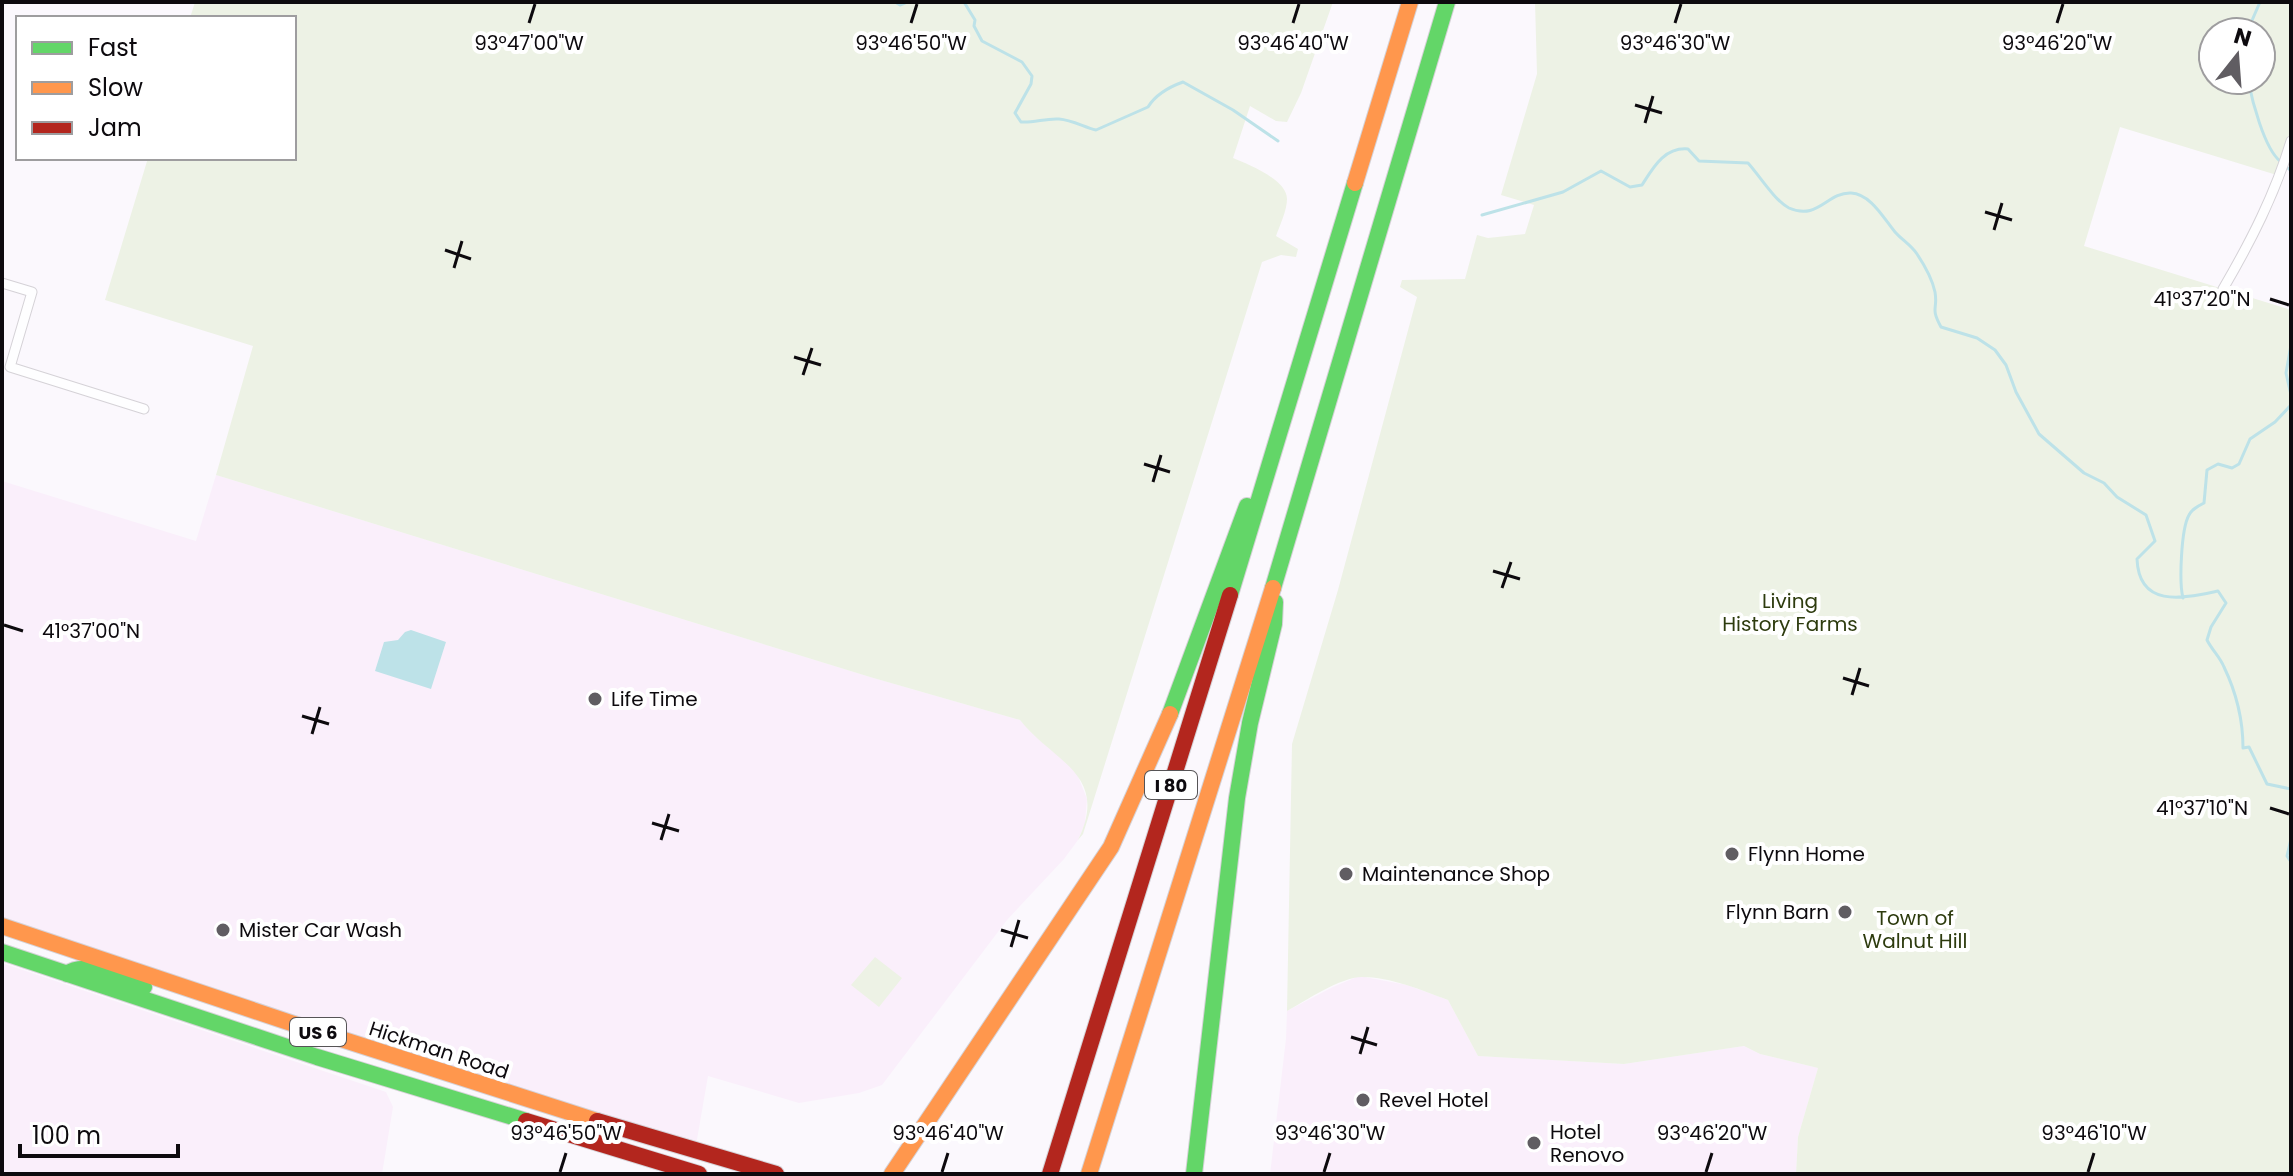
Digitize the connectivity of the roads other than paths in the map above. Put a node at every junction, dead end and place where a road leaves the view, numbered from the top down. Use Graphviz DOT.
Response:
graph roads {
  1 [pos="1410,2"];
  2 [pos="1447,2"];
  3 [pos="2291,141"];
  4 [pos="2,283"];
  5 [pos="2223,289"];
  6 [pos="1291,397"];
  7 [pos="144,409"];
  8 [pos="1275,581"];
  9 [pos="2,926"];
  10 [pos="2,938"];
  11 [pos="73,951"];
  12 [pos="2,952"];
  13 [pos="67,974"];
  14 [pos="209,997"];
  15 [pos="699,1174"];
  16 [pos="776,1174"];
  17 [pos="892,1174"];
  18 [pos="1050,1174"];
  19 [pos="1089,1174"];
  20 [pos="1194,1174"];
  1 -- 6 [label="highway, I 80"];
  2 -- 8 [label="highway, I 80"];
  3 -- 5 [label="street"];
  4 -- 7 [label="street"];
  6 -- 17 [label="highway"];
  6 -- 18 [label="highway, I 80"];
  8 -- 19 [label="highway, I 80"];
  8 -- 20 [label="highway"];
  9 -- 11 [label="highway, Hickman Road / US 6"];
  10 -- 11 [label="highway"];
  11 -- 14 [label="highway, Hickman Road / US 6"];
  12 -- 13 [label="highway, Hickman Road / US 6"];
  13 -- 14 [label="highway"];
  13 -- 15 [label="highway, Hickman Road / US 6"];
  14 -- 16 [label="highway, Hickman Road / US 6"];
}
